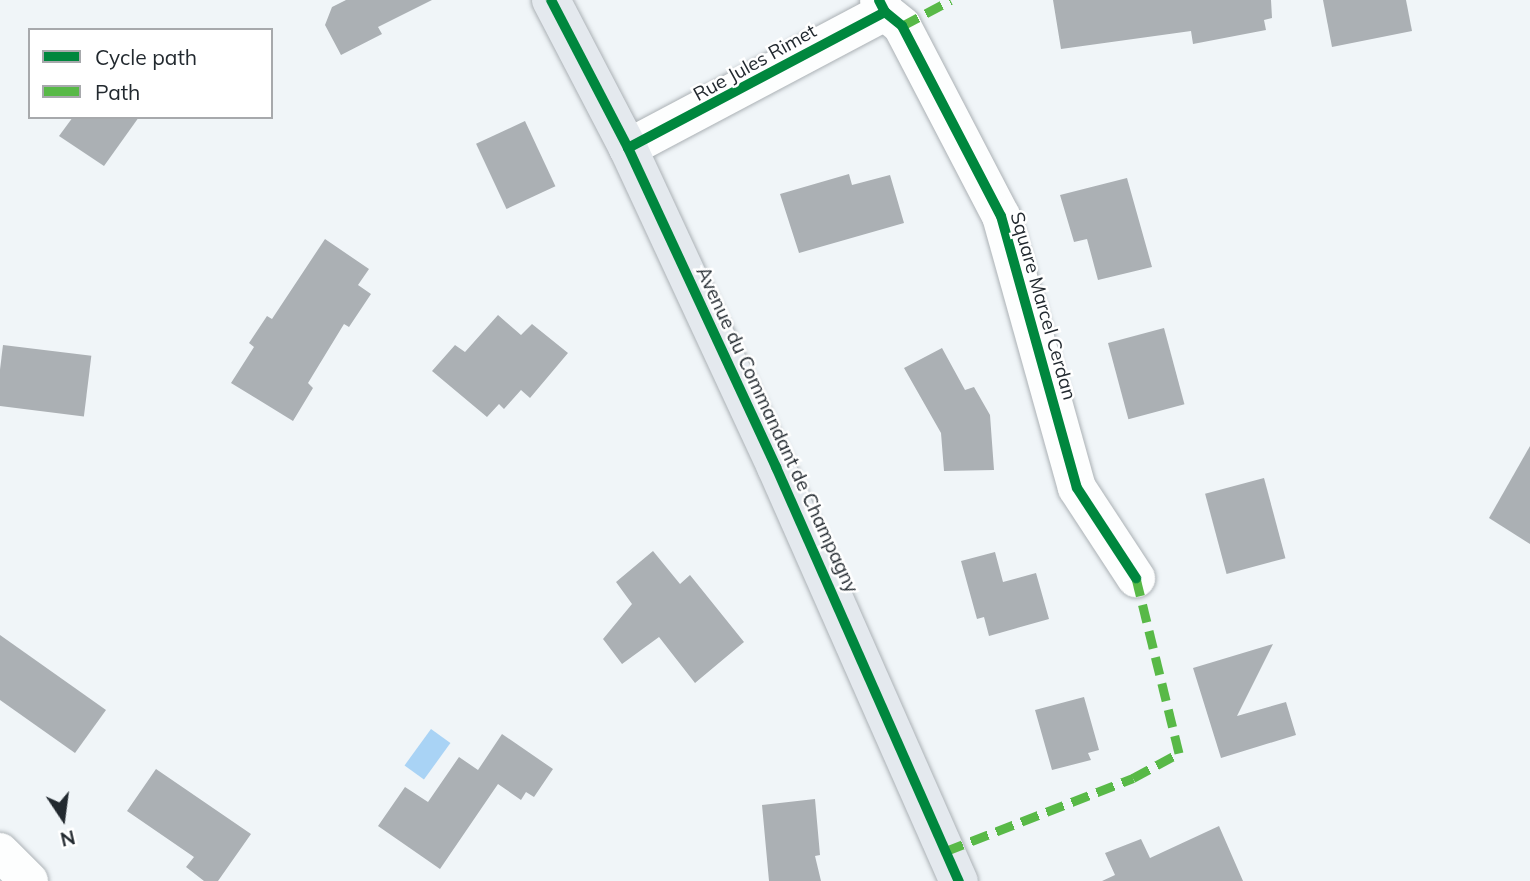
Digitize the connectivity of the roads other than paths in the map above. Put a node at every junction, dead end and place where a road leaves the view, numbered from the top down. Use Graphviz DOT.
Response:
graph roads {
  1 [pos="551,0"];
  2 [pos="882,6"];
  3 [pos="628,148"];
  4 [pos="1136,578"];
  5 [pos="0,852"];
  6 [pos="29,881"];
  7 [pos="959,881"];
  1 -- 3 [label="main road, Avenue du Commandant de Champagny"];
  2 -- 3 [label="street, Rue Jules Rimet"];
  2 -- 4 [label="street, Square Marcel Cerdan"];
  3 -- 7 [label="main road, Avenue du Commandant de Champagny"];
  5 -- 6 [label="street"];
}
